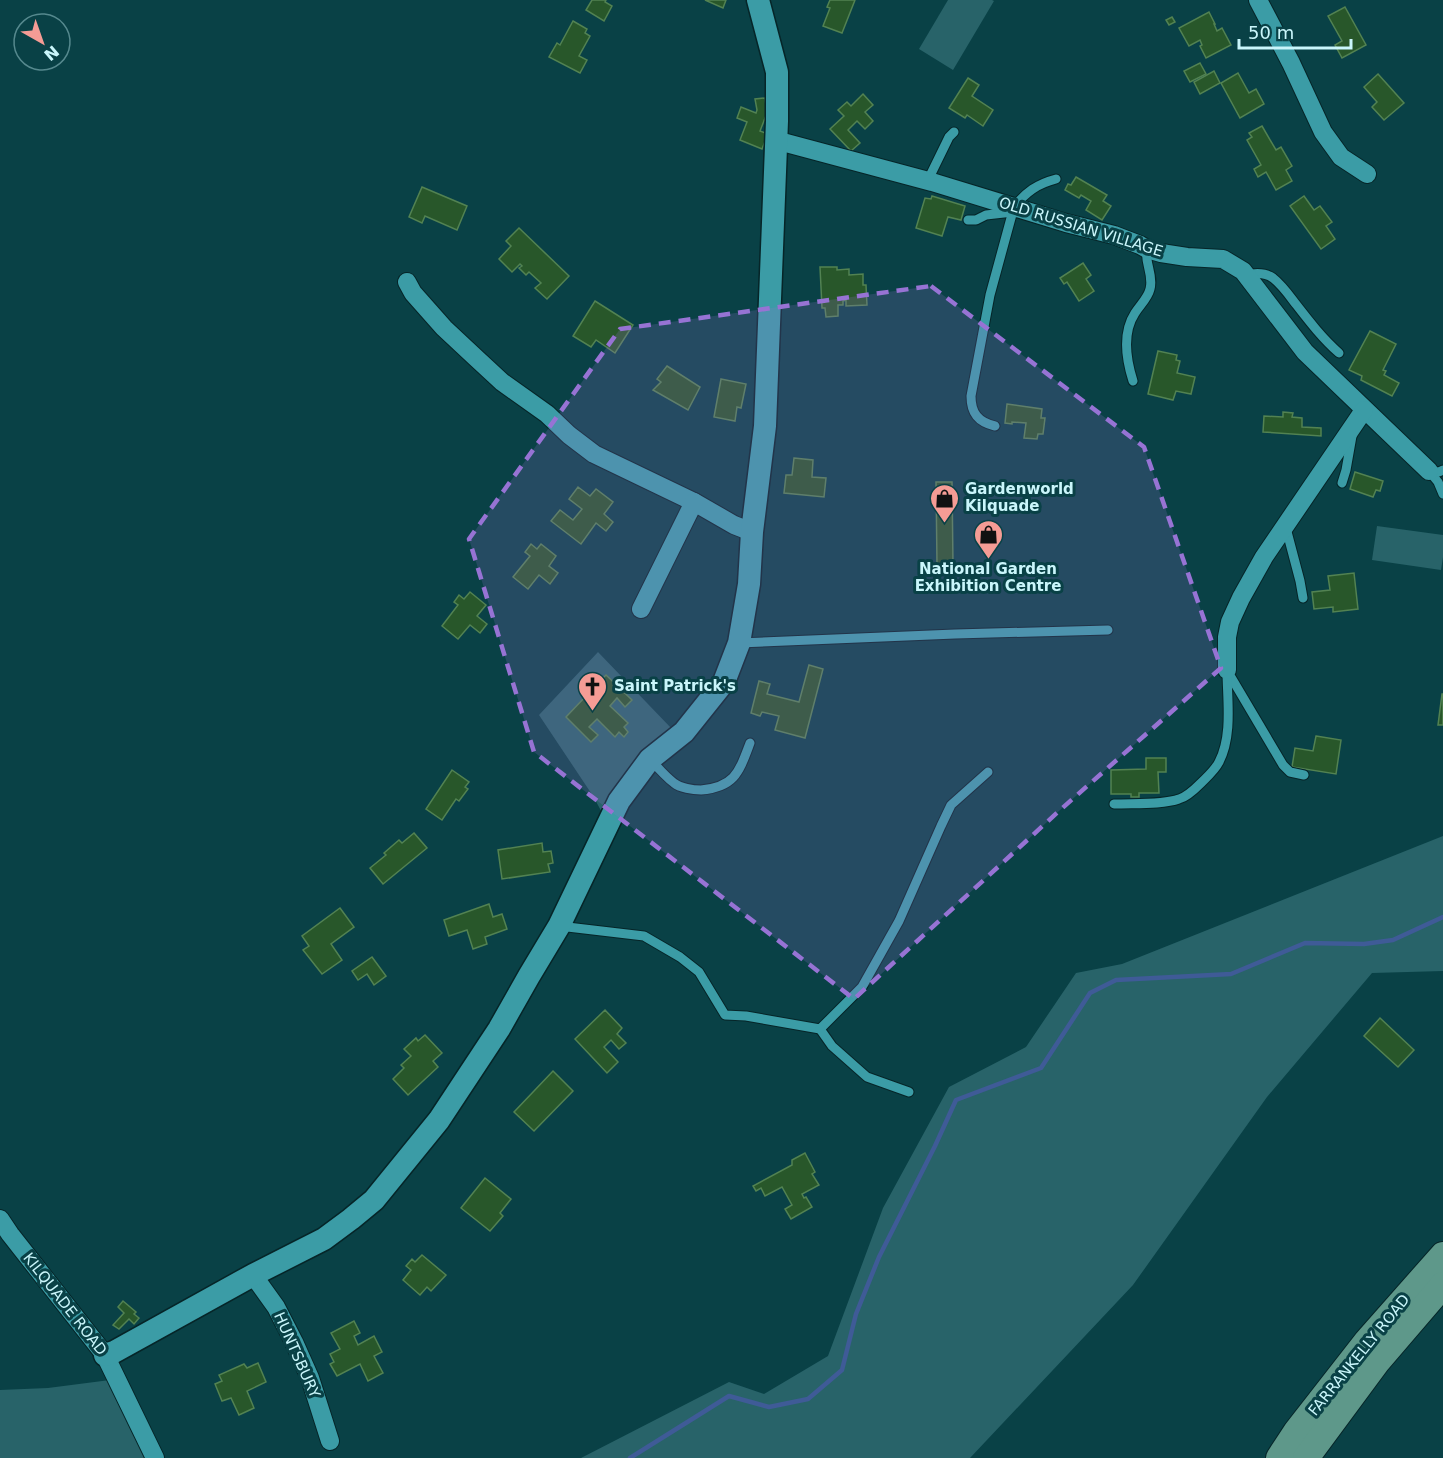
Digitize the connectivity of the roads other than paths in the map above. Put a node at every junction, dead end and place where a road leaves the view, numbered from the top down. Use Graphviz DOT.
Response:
graph roads {
  1 [pos="758,0"];
  2 [pos="1258,0"];
  3 [pos="954,132"];
  4 [pos="775,140"];
  5 [pos="1367,174"];
  6 [pos="1056,178"];
  7 [pos="928,180"];
  8 [pos="1013,210"];
  9 [pos="968,220"];
  10 [pos="1147,249"];
  11 [pos="1246,275"];
  12 [pos="407,282"];
  13 [pos="1339,353"];
  14 [pos="1133,381"];
  15 [pos="1364,410"];
  16 [pos="995,426"];
  17 [pos="1350,430"];
  18 [pos="1436,470"];
  19 [pos="1342,483"];
  20 [pos="1443,494"];
  21 [pos="694,502"];
  22 [pos="1286,525"];
  23 [pos="752,532"];
  24 [pos="1303,598"];
  25 [pos="640,609"];
  26 [pos="1108,630"];
  27 [pos="739,643"];
  28 [pos="1227,670"];
  29 [pos="750,743"];
  30 [pos="650,759"];
  31 [pos="988,772"];
  32 [pos="1304,775"];
  33 [pos="1114,804"];
  34 [pos="559,926"];
  35 [pos="820,1029"];
  36 [pos="909,1092"];
  37 [pos="0,1219"];
  38 [pos="1443,1255"];
  39 [pos="253,1275"];
  40 [pos="1443,1285"];
  41 [pos="105,1355"];
  42 [pos="330,1442"];
  43 [pos="155,1458"];
  44 [pos="1279,1458"];
  45 [pos="1306,1458"];
  1 -- 4 [label="street"];
  2 -- 5 [label="street"];
  3 -- 7 [label="lane"];
  4 -- 7 [label="street, OLD RUSSIAN VILLAGE"];
  4 -- 23 [label="street"];
  6 -- 8 [label="lane"];
  7 -- 8 [label="street, OLD RUSSIAN VILLAGE"];
  8 -- 9 [label="lane"];
  8 -- 10 [label="street, OLD RUSSIAN VILLAGE"];
  8 -- 16 [label="lane"];
  10 -- 11 [label="street, OLD RUSSIAN VILLAGE"];
  10 -- 14 [label="lane"];
  11 -- 13 [label="lane"];
  11 -- 15 [label="street, OLD RUSSIAN VILLAGE"];
  12 -- 21 [label="street"];
  15 -- 17 [label="street"];
  15 -- 18 [label="street, OLD RUSSIAN VILLAGE"];
  17 -- 19 [label="lane"];
  17 -- 22 [label="street"];
  18 -- 20 [label="lane"];
  21 -- 23 [label="street"];
  21 -- 25 [label="street"];
  22 -- 24 [label="lane"];
  22 -- 28 [label="street"];
  23 -- 27 [label="street"];
  26 -- 27 [label="lane"];
  27 -- 30 [label="street"];
  28 -- 32 [label="lane"];
  28 -- 33 [label="lane"];
  29 -- 30 [label="lane"];
  30 -- 34 [label="street"];
  31 -- 35 [label="lane"];
  34 -- 35 [label="lane"];
  34 -- 39 [label="street"];
  35 -- 36 [label="lane"];
  37 -- 41 [label="street, KILQUADE ROAD"];
  38 -- 44 [label="main road, FARRANKELLY ROAD"];
  39 -- 41 [label="street"];
  39 -- 42 [label="street, HUNTSBURY"];
  40 -- 45 [label="main road, FARRANKELLY ROAD"];
  41 -- 43 [label="street, KILQUADE ROAD"];
}
